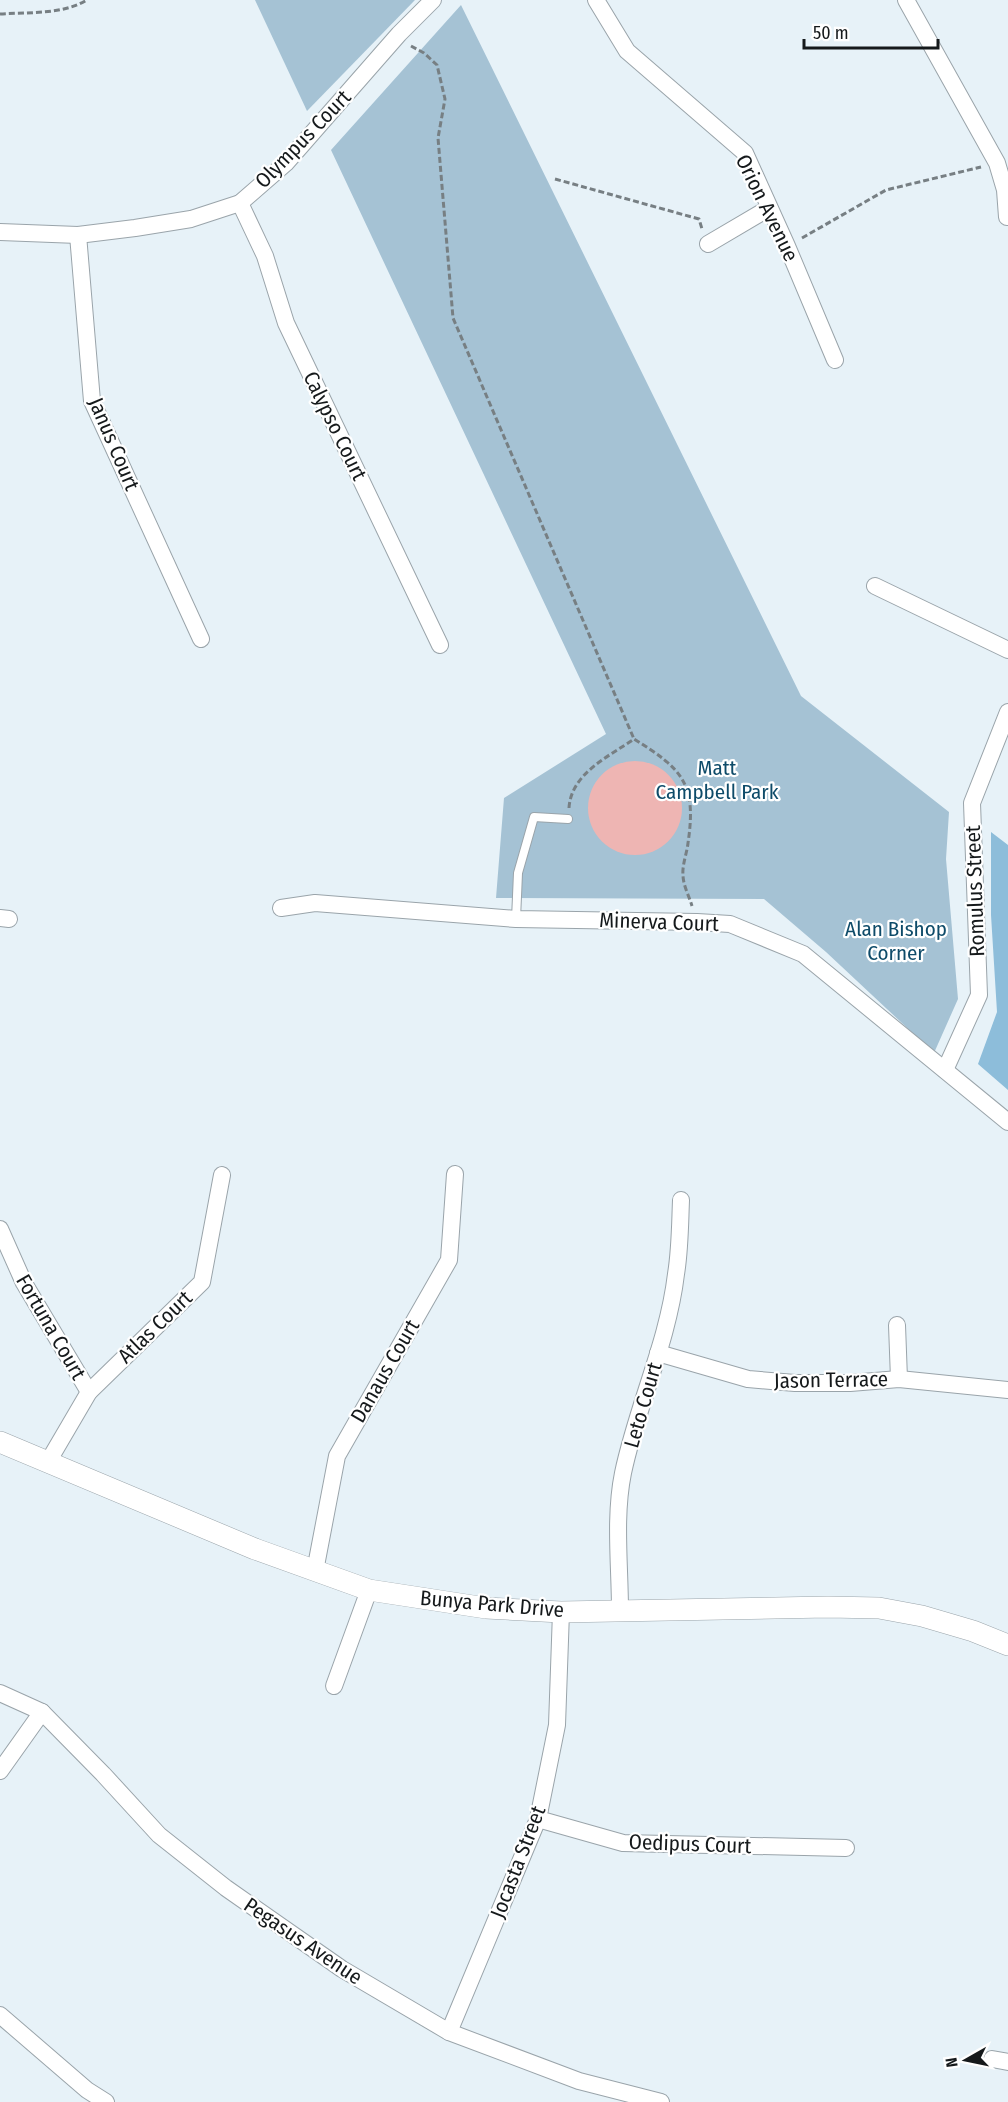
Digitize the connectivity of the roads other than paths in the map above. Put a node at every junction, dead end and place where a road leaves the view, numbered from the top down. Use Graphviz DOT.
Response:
graph roads {
  1 [pos="433,0"];
  2 [pos="596,0"];
  3 [pos="906,0"];
  4 [pos="240,203"];
  5 [pos="769,208"];
  6 [pos="1007,217"];
  7 [pos="0,232"];
  8 [pos="78,235"];
  9 [pos="708,244"];
  10 [pos="834,360"];
  11 [pos="875,586"];
  12 [pos="201,639"];
  13 [pos="440,645"];
  14 [pos="1008,650"];
  15 [pos="1008,712"];
  16 [pos="568,819"];
  17 [pos="281,908"];
  18 [pos="516,919"];
  19 [pos="945,1070"];
  20 [pos="1008,1122"];
  21 [pos="456,1174"];
  22 [pos="222,1175"];
  23 [pos="681,1200"];
  24 [pos="0,1229"];
  25 [pos="897,1325"];
  26 [pos="658,1353"];
  27 [pos="898,1379"];
  28 [pos="1008,1390"];
  29 [pos="89,1392"];
  30 [pos="0,1442"];
  31 [pos="48,1462"];
  32 [pos="315,1571"];
  33 [pos="369,1590"];
  34 [pos="620,1611"];
  35 [pos="561,1612"];
  36 [pos="1008,1646"];
  37 [pos="334,1686"];
  38 [pos="0,1693"];
  39 [pos="42,1712"];
  40 [pos="0,1771"];
  41 [pos="538,1820"];
  42 [pos="846,1848"];
  43 [pos="0,2015"];
  44 [pos="449,2032"];
  45 [pos="82,2096"];
  46 [pos="106,2102"];
  47 [pos="661,2102"];
  1 -- 4 [label="street, Olympus Court"];
  2 -- 5 [label="street, Orion Avenue"];
  3 -- 6 [label="street"];
  4 -- 8 [label="street, Olympus Court"];
  4 -- 13 [label="street, Calypso Court"];
  5 -- 9 [label="street"];
  5 -- 10 [label="street, Orion Avenue"];
  7 -- 8 [label="street, Olympus Court"];
  8 -- 12 [label="street, Janus Court"];
  11 -- 14 [label="street"];
  15 -- 19 [label="street, Romulus Street"];
  16 -- 18 [label="lane"];
  17 -- 18 [label="street, Minerva Court"];
  18 -- 19 [label="street, Minerva Court"];
  19 -- 20 [label="street, Minerva Court"];
  21 -- 32 [label="street, Danaus Court"];
  22 -- 29 [label="street, Atlas Court"];
  23 -- 26 [label="street, Leto Court"];
  24 -- 29 [label="street, Fortuna Court"];
  25 -- 27 [label="street"];
  26 -- 27 [label="street, Jason Terrace"];
  26 -- 34 [label="street, Leto Court"];
  27 -- 28 [label="street, Jason Terrace"];
  29 -- 31 [label="street, Atlas Court"];
  30 -- 31 [label="street, Bunya Park Drive"];
  31 -- 32 [label="street, Bunya Park Drive"];
  32 -- 33 [label="street, Bunya Park Drive"];
  33 -- 35 [label="street, Bunya Park Drive"];
  33 -- 37 [label="street"];
  34 -- 35 [label="street, Bunya Park Drive"];
  34 -- 36 [label="street, Bunya Park Drive"];
  35 -- 41 [label="street, Jocasta Street"];
  38 -- 39 [label="street, Pegasus Avenue"];
  39 -- 40 [label="street"];
  39 -- 44 [label="street, Pegasus Avenue"];
  41 -- 42 [label="street, Oedipus Court"];
  41 -- 44 [label="street, Jocasta Street"];
  43 -- 45 [label="street"];
  44 -- 47 [label="street, Pegasus Avenue"];
  45 -- 46 [label="street"];
}
